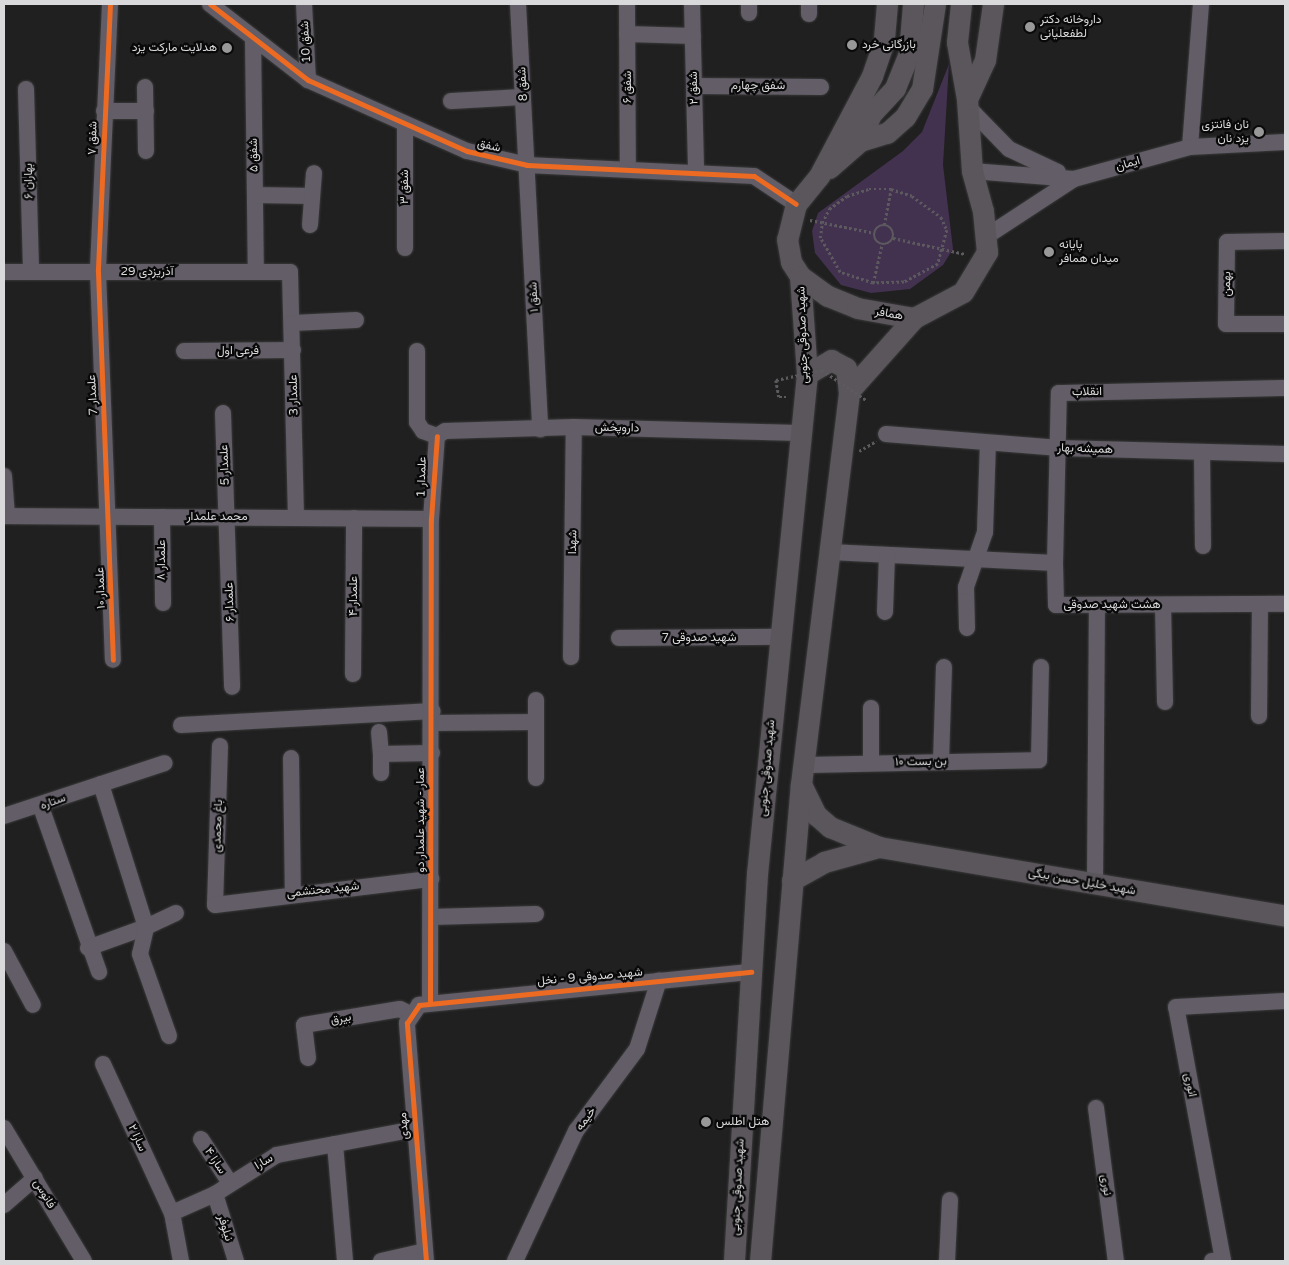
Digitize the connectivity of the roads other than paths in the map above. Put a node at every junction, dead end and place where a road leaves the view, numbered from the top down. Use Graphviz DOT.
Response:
graph roads {
  1 [pos="110,4"];
  2 [pos="210,4"];
  3 [pos="304,4"];
  4 [pos="518,4"];
  5 [pos="627,4"];
  6 [pos="692,4"];
  7 [pos="887,4"];
  8 [pos="914,4"];
  9 [pos="935,4"];
  10 [pos="961,4"];
  11 [pos="993,4"];
  12 [pos="1201,4"];
  13 [pos="628,34"];
  14 [pos="694,36"];
  15 [pos="253,38"];
  16 [pos="308,80"];
  17 [pos="694,86"];
  18 [pos="145,87"];
  19 [pos="821,87"];
  20 [pos="26,89"];
  21 [pos="523,97"];
  22 [pos="451,100"];
  23 [pos="968,103"];
  24 [pos="104,112"];
  25 [pos="146,112"];
  26 [pos="405,127"];
  27 [pos="860,141"];
  28 [pos="1285,142"];
  29 [pos="1190,146"];
  30 [pos="146,152"];
  31 [pos="527,165"];
  32 [pos="628,169"];
  33 [pos="972,171"];
  34 [pos="314,173"];
  35 [pos="696,173"];
  36 [pos="819,176"];
  37 [pos="1074,179"];
  38 [pos="255,195"];
  39 [pos="312,196"];
  40 [pos="794,210"];
  41 [pos="310,226"];
  42 [pos="987,236"];
  43 [pos="1285,241"];
  44 [pos="405,248"];
  45 [pos="256,271"];
  46 [pos="4,272"];
  47 [pos="31,272"];
  48 [pos="98,272"];
  49 [pos="290,272"];
  50 [pos="800,276"];
  51 [pos="914,318"];
  52 [pos="356,320"];
  53 [pos="293,323"];
  54 [pos="1285,324"];
  55 [pos="293,350"];
  56 [pos="184,351"];
  57 [pos="417,352"];
  58 [pos="807,374"];
  59 [pos="1285,388"];
  60 [pos="858,396"];
  61 [pos="223,413"];
  62 [pos="574,427"];
  63 [pos="540,429"];
  64 [pos="799,433"];
  65 [pos="886,434"];
  66 [pos="437,436"];
  67 [pos="988,443"];
  68 [pos="1059,448"];
  69 [pos="1202,452"];
  70 [pos="1285,454"];
  71 [pos="4,476"];
  72 [pos="5,516"];
  73 [pos="109,517"];
  74 [pos="162,517"];
  75 [pos="227,517"];
  76 [pos="296,518"];
  77 [pos="354,518"];
  78 [pos="431,519"];
  79 [pos="1203,546"];
  80 [pos="830,552"];
  81 [pos="887,555"];
  82 [pos="977,559"];
  83 [pos="1055,563"];
  84 [pos="162,603"];
  85 [pos="1163,604"];
  86 [pos="1260,604"];
  87 [pos="1285,604"];
  88 [pos="1097,605"];
  89 [pos="886,612"];
  90 [pos="967,628"];
  91 [pos="779,637"];
  92 [pos="619,638"];
  93 [pos="571,656"];
  94 [pos="113,660"];
  95 [pos="1042,667"];
  96 [pos="944,668"];
  97 [pos="353,674"];
  98 [pos="232,687"];
  99 [pos="536,700"];
  100 [pos="1165,702"];
  101 [pos="871,708"];
  102 [pos="1259,716"];
  103 [pos="433,717"];
  104 [pos="536,722"];
  105 [pos="181,725"];
  106 [pos="379,732"];
  107 [pos="220,746"];
  108 [pos="381,754"];
  109 [pos="432,754"];
  110 [pos="291,758"];
  111 [pos="941,762"];
  112 [pos="165,763"];
  113 [pos="871,763"];
  114 [pos="381,773"];
  115 [pos="802,774"];
  116 [pos="536,778"];
  117 [pos="101,784"];
  118 [pos="41,807"];
  119 [pos="4,816"];
  120 [pos="879,848"];
  121 [pos="431,879"];
  122 [pos="792,880"];
  123 [pos="1095,884"];
  124 [pos="293,892"];
  125 [pos="215,905"];
  126 [pos="176,913"];
  127 [pos="536,914"];
  128 [pos="1285,916"];
  129 [pos="431,917"];
  130 [pos="146,927"];
  131 [pos="88,948"];
  132 [pos="5,951"];
  133 [pos="99,972"];
  134 [pos="751,972"];
  135 [pos="659,980"];
  136 [pos="430,1001"];
  137 [pos="1285,1001"];
  138 [pos="33,1005"];
  139 [pos="410,1014"];
  140 [pos="169,1036"];
  141 [pos="308,1058"];
  142 [pos="102,1064"];
  143 [pos="1096,1108"];
  144 [pos="4,1128"];
  145 [pos="415,1128"];
  146 [pos="201,1139"];
  147 [pos="335,1144"];
  148 [pos="35,1178"];
  149 [pos="230,1183"];
  150 [pos="215,1194"];
  151 [pos="950,1200"];
  152 [pos="4,1205"];
  153 [pos="172,1213"];
  154 [pos="426,1256"];
  155 [pos="84,1261"];
  156 [pos="181,1261"];
  157 [pos="236,1261"];
  158 [pos="345,1261"];
  159 [pos="381,1261"];
  160 [pos="514,1261"];
  161 [pos="734,1261"];
  162 [pos="760,1261"];
  163 [pos="946,1261"];
  164 [pos="1116,1261"];
  165 [pos="1212,1261"];
  1 -- 24 [label="street, شفق ۷"];
  2 -- 15 [label="street, شفق"];
  3 -- 16 [label="street, شفق 10"];
  4 -- 21 [label="street, شفق 8"];
  5 -- 13 [label="street, شفق ۶"];
  6 -- 14 [label="street, شفق ۲"];
  7 -- 36 [label="main road"];
  8 -- 27 [label="main road"];
  9 -- 27 [label="main road"];
  10 -- 23 [label="main road"];
  11 -- 23 [label="main road"];
  12 -- 29 [label="street"];
  13 -- 14 [label="street"];
  13 -- 32 [label="street, شفق ۶"];
  14 -- 17 [label="street, شفق ۲"];
  15 -- 16 [label="street, شفق"];
  15 -- 38 [label="street, شفق ۵"];
  16 -- 26 [label="street, شفق"];
  17 -- 19 [label="street, شفق چهارم"];
  17 -- 35 [label="street, شفق ۲"];
  18 -- 25 [label="street"];
  20 -- 47 [label="street, بهاران ۶"];
  21 -- 22 [label="street"];
  21 -- 31 [label="street, شفق 8"];
  23 -- 33 [label="main road"];
  23 -- 37 [label="street"];
  24 -- 25 [label="street"];
  24 -- 48 [label="street, شفق ۷"];
  25 -- 30 [label="street"];
  26 -- 31 [label="street, شفق"];
  26 -- 44 [label="street, شفق ۳"];
  27 -- 36 [label="main road"];
  28 -- 29 [label="street, ایمان"];
  29 -- 37 [label="street, ایمان"];
  31 -- 32 [label="street, شفق"];
  31 -- 63 [label="street, شفق ۱"];
  32 -- 35 [label="street, شفق"];
  33 -- 37 [label="street, ایمان"];
  33 -- 42 [label="main road, همافر"];
  34 -- 39 [label="street"];
  35 -- 40 [label="street, شفق"];
  36 -- 40 [label="main road, همافر"];
  37 -- 42 [label="street"];
  38 -- 39 [label="street"];
  38 -- 45 [label="street, شفق ۵"];
  39 -- 41 [label="street"];
  40 -- 50 [label="main road, همافر"];
  42 -- 51 [label="main road, همافر"];
  43 -- 54 [label="street, بهمن"];
  45 -- 48 [label="street, آذریزدی 29"];
  45 -- 49 [label="street, آذریزدی 29"];
  46 -- 47 [label="street, آذریزدی 29"];
  47 -- 48 [label="street, آذریزدی 29"];
  48 -- 73 [label="street, علمدار 7"];
  49 -- 53 [label="street, علمدار 3"];
  50 -- 51 [label="main road, همافر"];
  50 -- 58 [label="main road, شهید صدوقی جنوبی"];
  51 -- 60 [label="main road"];
  52 -- 53 [label="street"];
  53 -- 55 [label="street, علمدار 3"];
  55 -- 56 [label="street, فرعی اول"];
  55 -- 76 [label="street, علمدار 3"];
  57 -- 66 [label="street"];
  58 -- 60 [label="main road"];
  58 -- 64 [label="main road, شهید صدوقی جنوبی"];
  59 -- 68 [label="street, انقلاب"];
  60 -- 80 [label="main road"];
  61 -- 75 [label="street, علمدار 5"];
  62 -- 63 [label="street, داروپخش"];
  62 -- 64 [label="street, داروپخش"];
  62 -- 93 [label="street, شهدا"];
  63 -- 66 [label="street, داروپخش"];
  64 -- 91 [label="main road, شهید صدوقی جنوبی"];
  65 -- 67 [label="street, همیشه بهار"];
  66 -- 78 [label="street, علمدار 1"];
  67 -- 68 [label="street, همیشه بهار"];
  67 -- 82 [label="street"];
  68 -- 69 [label="street, همیشه بهار"];
  68 -- 83 [label="street, انقلاب"];
  69 -- 70 [label="street, همیشه بهار"];
  69 -- 79 [label="street"];
  71 -- 72 [label="street"];
  72 -- 73 [label="street, محمد علمدار"];
  73 -- 74 [label="street, محمد علمدار"];
  73 -- 94 [label="street, علمدار ۱۰"];
  74 -- 75 [label="street, محمد علمدار"];
  74 -- 84 [label="street, علمدار ۸"];
  75 -- 76 [label="street, محمد علمدار"];
  75 -- 98 [label="street, علمدار ۶"];
  76 -- 77 [label="street, محمد علمدار"];
  77 -- 78 [label="street, محمد علمدار"];
  77 -- 97 [label="street, علمدار ۴"];
  78 -- 103 [label="street, عمار - شهید علمدار دو"];
  80 -- 81 [label="street"];
  80 -- 115 [label="main road"];
  81 -- 82 [label="street"];
  81 -- 89 [label="street"];
  82 -- 83 [label="street"];
  82 -- 90 [label="street"];
  83 -- 88 [label="street, هشت شهید صدوقی"];
  85 -- 86 [label="street, هشت شهید صدوقی"];
  85 -- 88 [label="street, هشت شهید صدوقی"];
  85 -- 100 [label="street"];
  86 -- 87 [label="street, هشت شهید صدوقی"];
  86 -- 102 [label="street"];
  88 -- 123 [label="street"];
  91 -- 92 [label="street, شهید صدوقی 7"];
  91 -- 134 [label="main road, شهید صدوقی جنوبی"];
  95 -- 111 [label="street, بن بست ۱۰"];
  96 -- 111 [label="street"];
  99 -- 104 [label="street"];
  101 -- 113 [label="street"];
  103 -- 104 [label="street"];
  103 -- 105 [label="street"];
  103 -- 109 [label="street, عمار - شهید علمدار دو"];
  104 -- 116 [label="street"];
  106 -- 108 [label="street"];
  107 -- 125 [label="street, باغ محمدی"];
  108 -- 109 [label="street"];
  108 -- 114 [label="street"];
  109 -- 121 [label="street, عمار - شهید علمدار دو"];
  110 -- 124 [label="street"];
  111 -- 113 [label="street, بن بست ۱۰"];
  112 -- 117 [label="street, ستاره"];
  113 -- 115 [label="street, بن بست ۱۰"];
  115 -- 120 [label="main road"];
  115 -- 122 [label="main road"];
  117 -- 118 [label="street, ستاره"];
  117 -- 130 [label="street"];
  118 -- 119 [label="street, ستاره"];
  118 -- 131 [label="street"];
  120 -- 122 [label="main road"];
  120 -- 123 [label="main road, شهید خلیل حسن بیگی"];
  121 -- 124 [label="street, شهید محتشمی"];
  121 -- 129 [label="street, عمار - شهید علمدار دو"];
  122 -- 162 [label="main road"];
  123 -- 128 [label="main road, شهید خلیل حسن بیگی"];
  124 -- 125 [label="street, شهید محتشمی"];
  126 -- 130 [label="street"];
  127 -- 129 [label="street"];
  129 -- 136 [label="street, عمار - شهید علمدار دو"];
  130 -- 131 [label="street"];
  130 -- 140 [label="street"];
  131 -- 133 [label="street"];
  132 -- 138 [label="street"];
  134 -- 135 [label="street, شهید صدوقی 9 - نخل"];
  134 -- 161 [label="main road, شهید صدوقی جنوبی"];
  135 -- 136 [label="street, شهید صدوقی 9 - نخل"];
  135 -- 160 [label="street, خیمه"];
  136 -- 139 [label="street"];
  137 -- 165 [label="street, انوری"];
  139 -- 141 [label="street, بیرق"];
  139 -- 145 [label="street, مهدی"];
  142 -- 153 [label="street, سارا ۲"];
  143 -- 164 [label="street, نوری"];
  144 -- 148 [label="street, فانوس"];
  145 -- 147 [label="street, سارا"];
  145 -- 154 [label="street, مهدی"];
  146 -- 149 [label="street, سارا ۴"];
  147 -- 149 [label="street, سارا"];
  147 -- 158 [label="street"];
  148 -- 152 [label="street"];
  148 -- 155 [label="street, فانوس"];
  149 -- 150 [label="street, سارا"];
  150 -- 153 [label="street, سارا"];
  150 -- 157 [label="street, نیلوفر"];
  151 -- 163 [label="street"];
  153 -- 156 [label="street"];
  154 -- 159 [label="street"];
}
